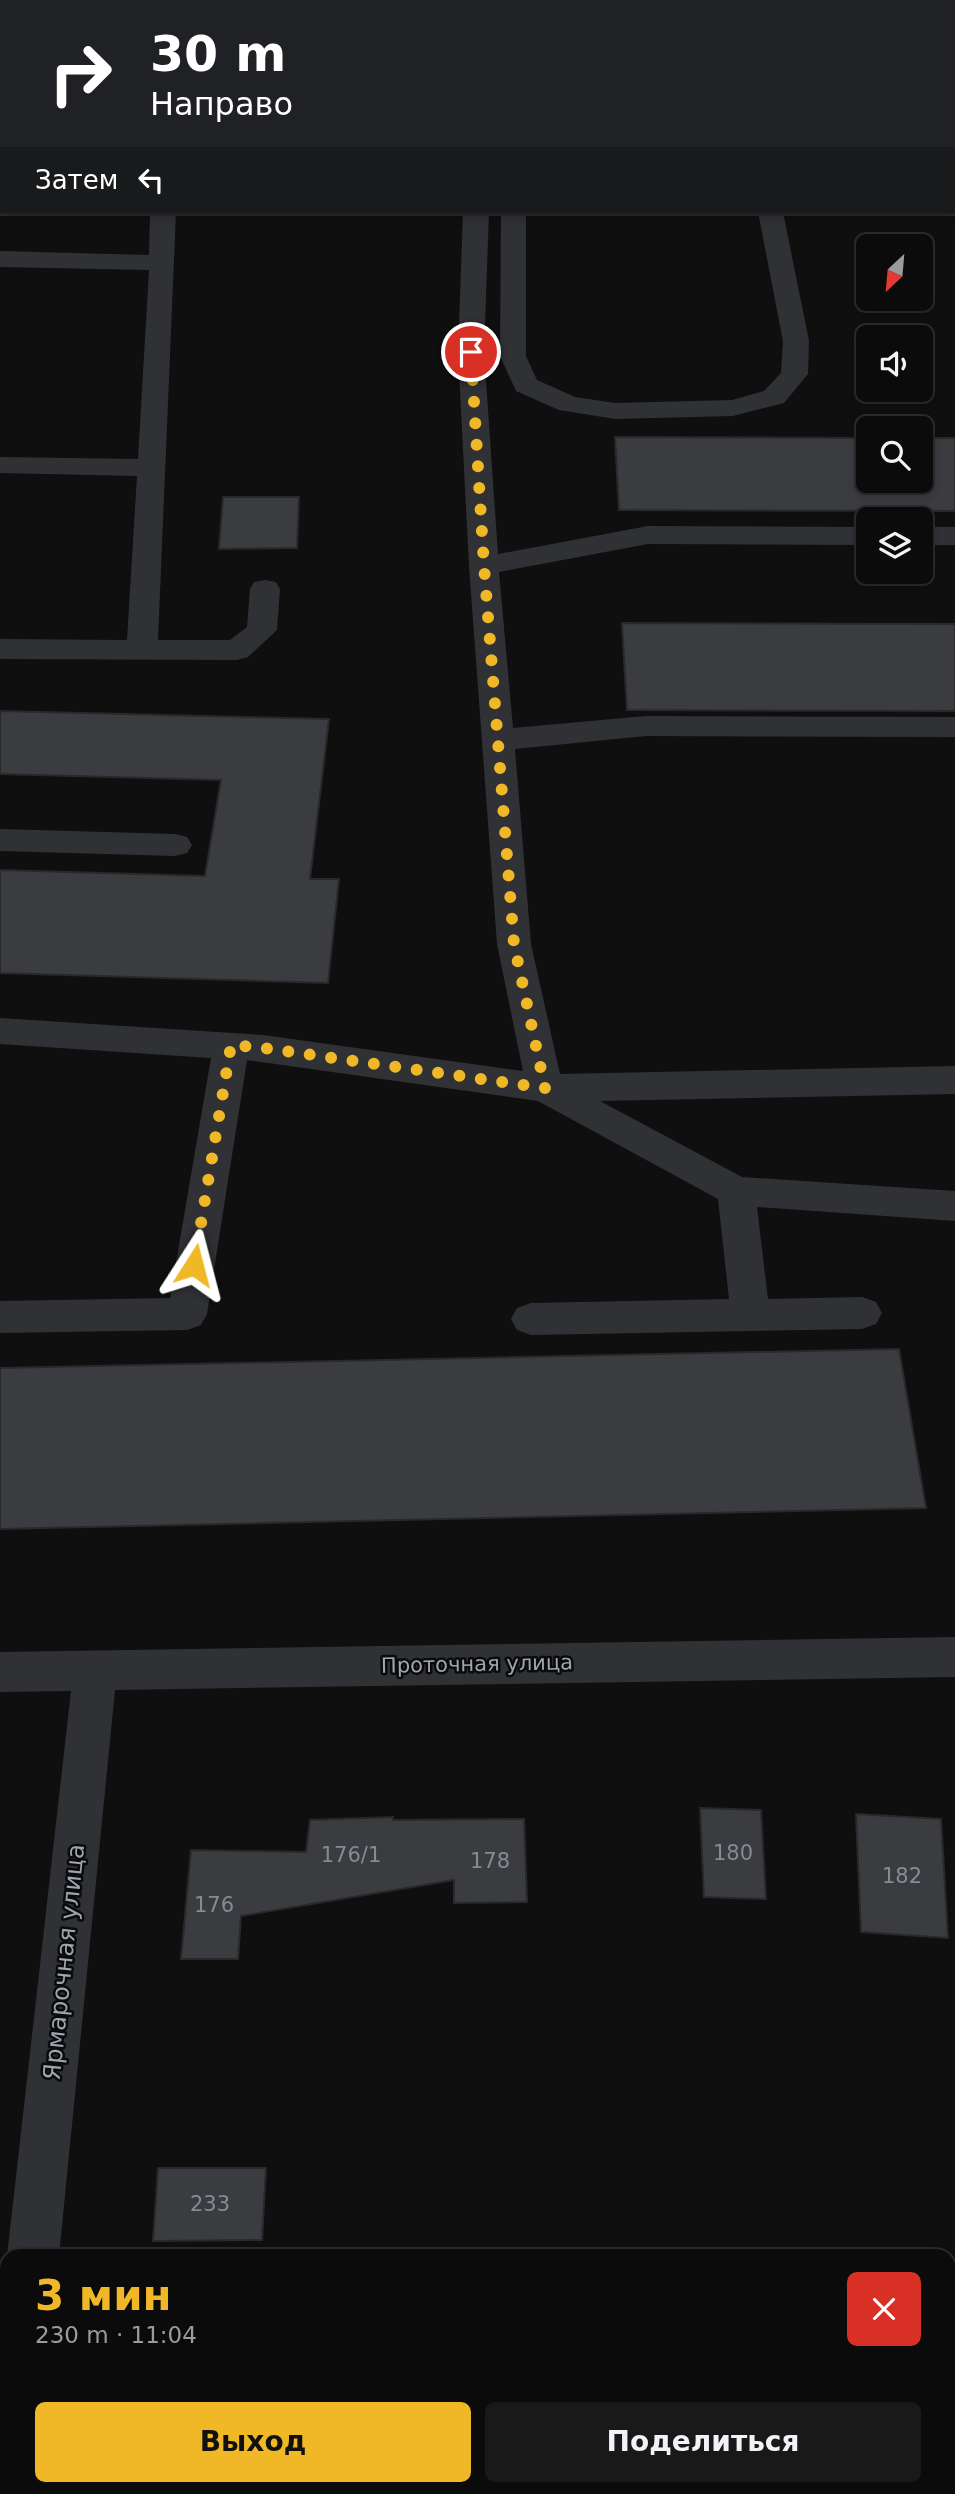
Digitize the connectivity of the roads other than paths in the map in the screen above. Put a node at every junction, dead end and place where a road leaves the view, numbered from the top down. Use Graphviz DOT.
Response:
graph roads {
  1 [pos="163,214"];
  2 [pos="476,214"];
  3 [pos="513,214"];
  4 [pos="771,214"];
  5 [pos="0,259"];
  6 [pos="162,263"];
  7 [pos="0,465"];
  8 [pos="152,468"];
  9 [pos="856,536"];
  10 [pos="933,536"];
  11 [pos="955,536"];
  12 [pos="484,566"];
  13 [pos="265,589"];
  14 [pos="0,649"];
  15 [pos="142,650"];
  16 [pos="955,727"];
  17 [pos="500,740"];
  18 [pos="0,840"];
  19 [pos="175,845"];
  20 [pos="0,1031"];
  21 [pos="231,1045"];
  22 [pos="955,1080"];
  23 [pos="545,1088"];
  24 [pos="736,1191"];
  25 [pos="955,1206"];
  26 [pos="862,1313"];
  27 [pos="750,1314"];
  28 [pos="0,1317"];
  29 [pos="531,1319"];
  30 [pos="955,1657"];
  31 [pos="95,1669"];
  32 [pos="0,1672"];
  33 [pos="34,2249"];
  1 -- 6 [label="street"];
  2 -- 12 [label="street"];
  3 -- 4 [label="street"];
  5 -- 6 [label="street"];
  6 -- 8 [label="street"];
  7 -- 8 [label="street"];
  8 -- 15 [label="street"];
  9 -- 12 [label="street"];
  10 -- 11 [label="street"];
  12 -- 17 [label="street"];
  13 -- 15 [label="street"];
  14 -- 15 [label="street"];
  16 -- 17 [label="street"];
  17 -- 23 [label="street"];
  18 -- 19 [label="street"];
  20 -- 21 [label="street"];
  21 -- 23 [label="street"];
  21 -- 28 [label="street"];
  22 -- 23 [label="street"];
  23 -- 24 [label="street"];
  24 -- 25 [label="street"];
  24 -- 27 [label="street"];
  26 -- 27 [label="street"];
  27 -- 29 [label="street"];
  30 -- 31 [label="street, Проточная улица"];
  31 -- 32 [label="street, Проточная улица"];
  31 -- 33 [label="street, Ярмарочная улица"];
}
